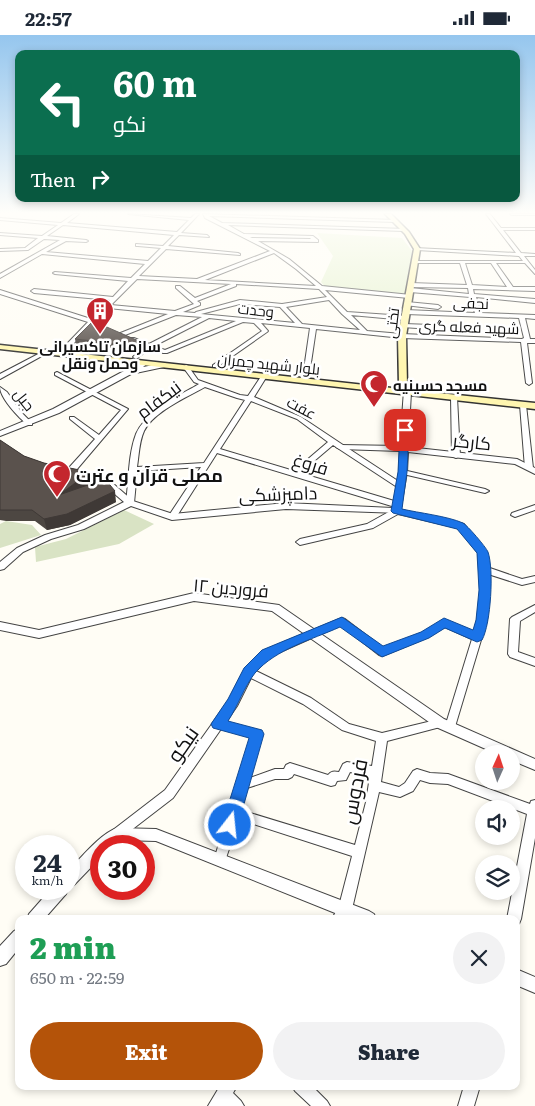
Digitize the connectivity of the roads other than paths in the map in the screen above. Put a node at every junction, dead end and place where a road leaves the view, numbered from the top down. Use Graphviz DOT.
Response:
graph roads {
  1 [pos="21,264"];
  2 [pos="149,264"];
  3 [pos="242,264"];
  4 [pos="291,264"];
  5 [pos="415,264"];
  6 [pos="463,264"];
  7 [pos="493,264"];
  8 [pos="55,273"];
  9 [pos="0,276"];
  10 [pos="134,278"];
  11 [pos="197,281"];
  12 [pos="238,283"];
  13 [pos="470,286"];
  14 [pos="178,287"];
  15 [pos="510,288"];
  16 [pos="322,289"];
  17 [pos="535,289"];
  18 [pos="410,290"];
  19 [pos="34,291"];
  20 [pos="0,292"];
  21 [pos="7,294"];
  22 [pos="473,296"];
  23 [pos="0,297"];
  24 [pos="330,298"];
  25 [pos="114,299"];
  26 [pos="194,300"];
  27 [pos="535,301"];
  28 [pos="407,304"];
  29 [pos="107,306"];
  30 [pos="282,306"];
  31 [pos="438,307"];
  32 [pos="175,313"];
  33 [pos="344,313"];
  34 [pos="478,314"];
  35 [pos="190,315"];
  36 [pos="209,317"];
  37 [pos="522,317"];
  38 [pos="535,317"];
  39 [pos="405,319"];
  40 [pos="243,320"];
  41 [pos="92,321"];
  42 [pos="256,321"];
  43 [pos="301,326"];
  44 [pos="313,327"];
  45 [pos="432,327"];
  46 [pos="106,328"];
  47 [pos="113,331"];
  48 [pos="365,332"];
  49 [pos="120,335"];
  50 [pos="402,336"];
  51 [pos="526,341"];
  52 [pos="535,341"];
  53 [pos="0,343"];
  54 [pos="149,346"];
  55 [pos="0,347"];
  56 [pos="64,350"];
  57 [pos="46,352"];
  58 [pos="136,357"];
  59 [pos="120,360"];
  60 [pos="145,363"];
  61 [pos="164,365"];
  62 [pos="214,366"];
  63 [pos="186,367"];
  64 [pos="128,372"];
  65 [pos="57,374"];
  66 [pos="265,374"];
  67 [pos="306,376"];
  68 [pos="0,377"];
  69 [pos="529,383"];
  70 [pos="205,384"];
  71 [pos="0,389"];
  72 [pos="405,389"];
  73 [pos="92,392"];
  74 [pos="454,397"];
  75 [pos="250,398"];
  76 [pos="535,401"];
  77 [pos="523,405"];
  78 [pos="535,406"];
  79 [pos="72,418"];
  80 [pos="30,424"];
  81 [pos="0,434"];
  82 [pos="99,439"];
  83 [pos="332,442"];
  84 [pos="340,447"];
  85 [pos="404,449"];
  86 [pos="215,450"];
  87 [pos="456,456"];
  88 [pos="205,465"];
  89 [pos="135,469"];
  90 [pos="532,470"];
  91 [pos="64,472"];
  92 [pos="402,472"];
  93 [pos="295,474"];
  94 [pos="400,485"];
  95 [pos="485,491"];
  96 [pos="130,503"];
  97 [pos="535,507"];
  98 [pos="397,508"];
  99 [pos="515,515"];
  100 [pos="172,517"];
  101 [pos="300,542"];
  102 [pos="0,567"];
  103 [pos="484,569"];
  104 [pos="535,579"];
  105 [pos="535,608"];
  106 [pos="0,626"];
  107 [pos="313,633"];
  108 [pos="477,637"];
  109 [pos="535,662"];
  110 [pos="249,671"];
  111 [pos="218,724"];
  112 [pos="445,725"];
  113 [pos="382,738"];
  114 [pos="491,745"];
  115 [pos="520,758"];
  116 [pos="535,765"];
  117 [pos="376,772"];
  118 [pos="242,783"];
  119 [pos="374,785"];
  120 [pos="534,808"];
  121 [pos="230,825"];
  122 [pos="117,834"];
  123 [pos="359,852"];
  124 [pos="90,858"];
  125 [pos="220,860"];
  126 [pos="80,868"];
  127 [pos="51,900"];
  128 [pos="342,914"];
  129 [pos="38,915"];
  130 [pos="515,915"];
  131 [pos="15,940"];
  132 [pos="0,957"];
  133 [pos="520,979"];
  134 [pos="535,985"];
  135 [pos="304,1090"];
  136 [pos="471,1090"];
  137 [pos="223,1096"];
  138 [pos="236,1106"];
  139 [pos="322,1106"];
  140 [pos="466,1106"];
  1 -- 9 [label="street"];
  2 -- 10 [label="street"];
  3 -- 11 [label="street"];
  4 -- 16 [label="street"];
  5 -- 18 [label="main road, تختی"];
  6 -- 13 [label="street"];
  7 -- 15 [label="street"];
  8 -- 10 [label="street"];
  10 -- 11 [label="street"];
  10 -- 25 [label="street"];
  11 -- 12 [label="street"];
  12 -- 16 [label="street"];
  12 -- 26 [label="street"];
  13 -- 15 [label="street"];
  13 -- 18 [label="street"];
  13 -- 22 [label="street"];
  14 -- 26 [label="street"];
  15 -- 17 [label="street"];
  16 -- 18 [label="street"];
  16 -- 24 [label="street"];
  18 -- 22 [label="street"];
  18 -- 28 [label="main road, تختی"];
  19 -- 25 [label="street"];
  20 -- 21 [label="street"];
  21 -- 23 [label="street"];
  21 -- 41 [label="street"];
  22 -- 27 [label="street"];
  22 -- 34 [label="street"];
  24 -- 30 [label="street"];
  24 -- 33 [label="street"];
  25 -- 29 [label="street"];
  26 -- 32 [label="street"];
  28 -- 31 [label="street"];
  28 -- 39 [label="main road, تختی"];
  29 -- 32 [label="street, وحدت"];
  29 -- 41 [label="street"];
  30 -- 35 [label="street"];
  30 -- 43 [label="street"];
  32 -- 35 [label="street, وحدت"];
  32 -- 49 [label="street"];
  33 -- 39 [label="street, نجفی"];
  33 -- 48 [label="street"];
  34 -- 37 [label="street, نجفی"];
  34 -- 39 [label="street, نجفی"];
  35 -- 36 [label="street, وحدت"];
  36 -- 40 [label="street, وحدت"];
  36 -- 54 [label="street"];
  37 -- 38 [label="street, نجفی"];
  37 -- 51 [label="street"];
  39 -- 45 [label="street"];
  39 -- 50 [label="main road, تختی"];
  40 -- 42 [label="street, وحدت"];
  40 -- 54 [label="street"];
  41 -- 46 [label="street"];
  41 -- 56 [label="street"];
  42 -- 43 [label="street, وحدت"];
  42 -- 62 [label="street"];
  43 -- 44 [label="street, وحدت"];
  44 -- 48 [label="street, وحدت"];
  44 -- 67 [label="street"];
  47 -- 49 [label="street"];
  48 -- 50 [label="street, وحدت"];
  49 -- 54 [label="street"];
  50 -- 51 [label="street, شهید فعله گری"];
  50 -- 72 [label="main road, تختی"];
  51 -- 52 [label="street, شهید فعله گری"];
  51 -- 69 [label="street"];
  53 -- 56 [label="main road, بلوار شهید چمران"];
  54 -- 58 [label="street"];
  55 -- 57 [label="main road, بلوار شهید چمران"];
  56 -- 58 [label="main road, بلوار شهید چمران"];
  57 -- 59 [label="main road, بلوار شهید چمران"];
  57 -- 68 [label="street"];
  58 -- 62 [label="main road, بلوار شهید چمران"];
  59 -- 60 [label="main road, بلوار شهید چمران"];
  59 -- 64 [label="street"];
  60 -- 61 [label="main road, بلوار شهید چمران"];
  60 -- 64 [label="street"];
  61 -- 63 [label="main road, بلوار شهید چمران"];
  61 -- 64 [label="street"];
  62 -- 66 [label="main road, بلوار شهید چمران"];
  63 -- 66 [label="main road, بلوار شهید چمران"];
  63 -- 70 [label="street, عفت"];
  64 -- 73 [label="street"];
  65 -- 73 [label="street"];
  66 -- 67 [label="main road, بلوار شهید چمران"];
  66 -- 72 [label="main road, بلوار شهید چمران"];
  66 -- 75 [label="street"];
  67 -- 72 [label="main road, بلوار شهید چمران"];
  70 -- 75 [label="street, عفت"];
  70 -- 89 [label="street, نیکفام"];
  71 -- 80 [label="street, جبل"];
  72 -- 74 [label="main road, بلوار شهید چمران"];
  72 -- 76 [label="main road, بلوار شهید چمران"];
  72 -- 85 [label="street"];
  73 -- 80 [label="street"];
  73 -- 82 [label="street"];
  74 -- 77 [label="main road, بلوار شهید چمران"];
  74 -- 87 [label="street"];
  75 -- 83 [label="street, عفت"];
  75 -- 86 [label="street"];
  77 -- 78 [label="main road, بلوار شهید چمران"];
  77 -- 90 [label="street"];
  79 -- 82 [label="street"];
  80 -- 81 [label="street"];
  82 -- 91 [label="street"];
  83 -- 84 [label="street, عفت"];
  83 -- 93 [label="street"];
  84 -- 85 [label="street, کارگر"];
  84 -- 94 [label="street, عفت"];
  85 -- 87 [label="street, کارگر"];
  85 -- 92 [label="street"];
  86 -- 88 [label="street"];
  86 -- 93 [label="street, فروغ"];
  87 -- 90 [label="street, کارگر"];
  88 -- 89 [label="street"];
  88 -- 100 [label="street"];
  89 -- 96 [label="street, نیکفام"];
  91 -- 96 [label="street, دامپزشکی"];
  92 -- 94 [label="street"];
  92 -- 95 [label="street"];
  93 -- 98 [label="street, فروغ"];
  94 -- 98 [label="street"];
  96 -- 100 [label="street, دامپزشکی"];
  96 -- 102 [label="street"];
  97 -- 99 [label="street"];
  98 -- 100 [label="street, دامپزشکی"];
  98 -- 101 [label="street"];
  98 -- 103 [label="street"];
  103 -- 104 [label="street"];
  103 -- 108 [label="street"];
  105 -- 109 [label="street"];
  106 -- 107 [label="street, ۱۲ فروردین"];
  107 -- 108 [label="street, نیکو"];
  107 -- 110 [label="street, نیکو"];
  107 -- 112 [label="street, ۱۲ فروردین"];
  108 -- 112 [label="street"];
  110 -- 111 [label="street, نیکو"];
  110 -- 113 [label="street"];
  111 -- 118 [label="street"];
  111 -- 122 [label="street, نیکو"];
  112 -- 113 [label="street, فردوس"];
  112 -- 114 [label="street, ۱۲ فروردین"];
  113 -- 117 [label="street, فردوس"];
  115 -- 116 [label="street, ۱۲ فروردین"];
  117 -- 118 [label="street"];
  117 -- 119 [label="street, فردوس"];
  118 -- 121 [label="street"];
  119 -- 120 [label="street"];
  119 -- 123 [label="street, فردوس"];
  120 -- 130 [label="street"];
  121 -- 123 [label="street"];
  121 -- 125 [label="street"];
  122 -- 125 [label="street"];
  123 -- 128 [label="street, فردوس"];
  124 -- 126 [label="street"];
  125 -- 128 [label="street"];
  127 -- 129 [label="street"];
  131 -- 132 [label="street"];
  133 -- 134 [label="street"];
  135 -- 139 [label="street"];
  136 -- 140 [label="street"];
  137 -- 138 [label="street"];
}
